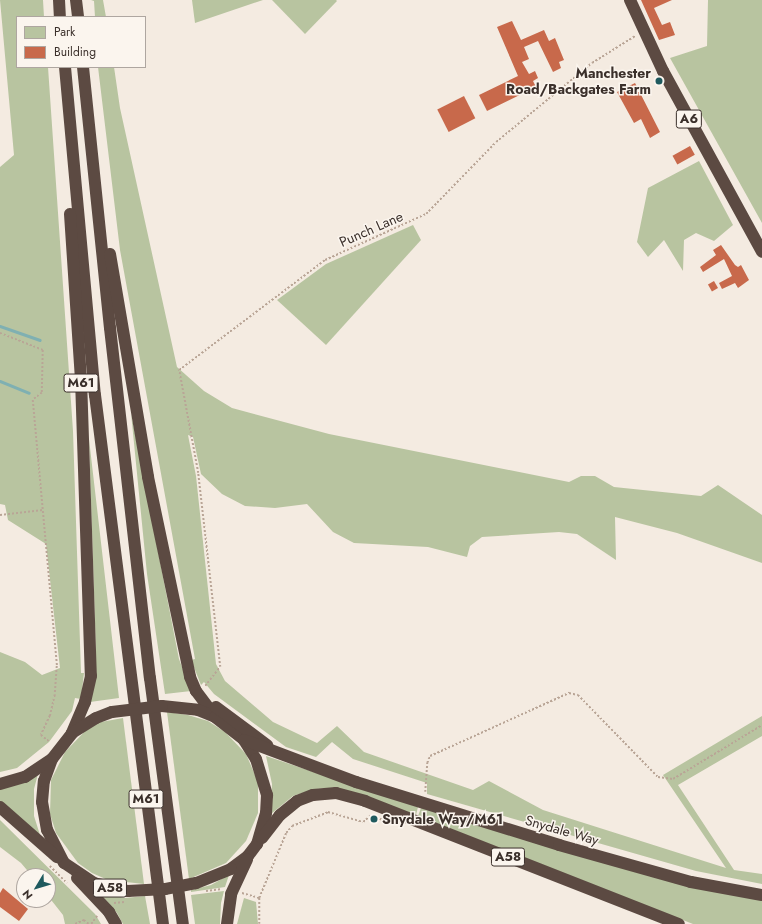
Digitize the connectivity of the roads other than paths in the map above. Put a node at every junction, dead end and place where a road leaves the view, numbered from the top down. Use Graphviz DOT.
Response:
graph roads {
  1 [pos="59,0"];
  2 [pos="76,0"];
  3 [pos="630,0"];
  4 [pos="60,16"];
  5 [pos="78,16"];
  6 [pos="64,68"];
  7 [pos="64,68"];
  8 [pos="83,68"];
  9 [pos="92,149"];
  10 [pos="762,252"];
  11 [pos="188,665"];
  12 [pos="215,717"];
  13 [pos="72,733"];
  14 [pos="244,740"];
  15 [pos="287,758"];
  16 [pos="52,759"];
  17 [pos="0,784"];
  18 [pos="0,807"];
  19 [pos="257,844"];
  20 [pos="248,856"];
  21 [pos="67,866"];
  22 [pos="762,895"];
  23 [pos="114,920"];
  24 [pos="182,920"];
  25 [pos="162,921"];
  26 [pos="227,924"];
  27 [pos="679,924"];
  1 -- 4 [label="highway"];
  2 -- 5 [label="highway"];
  3 -- 10 [label="highway, A6"];
  6 -- 25 [label="highway, M61"];
  7 -- 13 [label="highway, M61"];
  8 -- 9 [label="highway, M61"];
  9 -- 11 [label="highway, M61"];
  9 -- 24 [label="highway, M61"];
  11 -- 12 [label="highway"];
  11 -- 15 [label="highway"];
  12 -- 13 [label="highway, A58"];
  12 -- 14 [label="highway, A58"];
  13 -- 16 [label="highway, A58"];
  14 -- 15 [label="highway, Snydale Way / A58"];
  14 -- 19 [label="highway, A58"];
  15 -- 22 [label="highway, Snydale Way / A58"];
  16 -- 17 [label="highway, A58"];
  16 -- 21 [label="highway, A58"];
  18 -- 21 [label="highway, A58"];
  19 -- 20 [label="highway, A58"];
  19 -- 27 [label="highway, A58"];
  20 -- 21 [label="highway, A58"];
  20 -- 26 [label="highway"];
  21 -- 23 [label="highway"];
}
